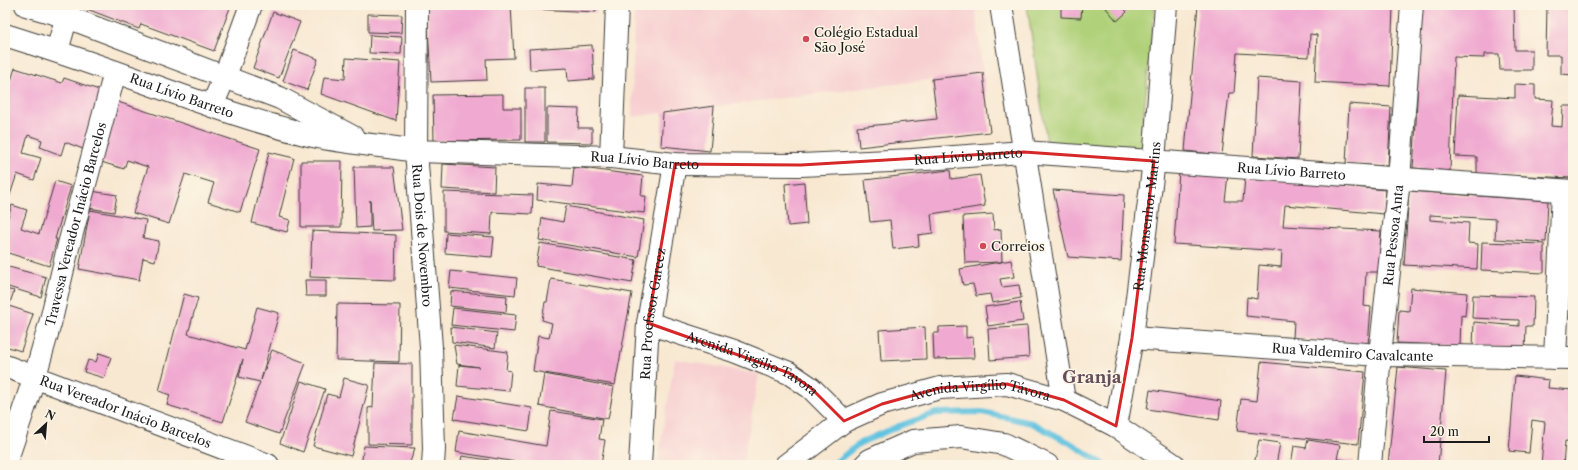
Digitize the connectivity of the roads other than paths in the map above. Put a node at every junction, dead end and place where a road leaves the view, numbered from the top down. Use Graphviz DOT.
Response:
graph roads {
  1 [pos="26,5"];
  2 [pos="251,5"];
  3 [pos="417,5"];
  4 [pos="617,5"];
  5 [pos="1001,5"];
  6 [pos="1166,5"];
  7 [pos="1412,5"];
  8 [pos="69,11"];
  9 [pos="5,35"];
  10 [pos="57,51"];
  11 [pos="115,72"];
  12 [pos="225,76"];
  13 [pos="212,106"];
  14 [pos="363,143"];
  15 [pos="416,151"];
  16 [pos="1024,152"];
  17 [pos="611,158"];
  18 [pos="1154,161"];
  19 [pos="675,164"];
  20 [pos="1399,179"];
  21 [pos="1568,191"];
  22 [pos="648,323"];
  23 [pos="1132,338"];
  24 [pos="1380,356"];
  25 [pos="1564,358"];
  26 [pos="5,366"];
  27 [pos="35,376"];
  28 [pos="1064,400"];
  29 [pos="844,421"];
  30 [pos="12,422"];
  31 [pos="1116,426"];
  32 [pos="5,465"];
  33 [pos="268,465"];
  34 [pos="433,465"];
  35 [pos="640,465"];
  36 [pos="786,465"];
  37 [pos="865,465"];
  38 [pos="1047,465"];
  39 [pos="1174,465"];
  40 [pos="1370,465"];
  1 -- 8 [label="street, Rua Lívio Barreto"];
  2 -- 12 [label="street"];
  3 -- 15 [label="street, Rua Dois de Novembro"];
  4 -- 17 [label="street"];
  5 -- 16 [label="street"];
  6 -- 18 [label="street, Rua Monsenhor Martins"];
  7 -- 20 [label="street, Rua Pessoa Anta"];
  8 -- 10 [label="street"];
  8 -- 12 [label="street, Rua Lívio Barreto"];
  9 -- 10 [label="street, Rua Lívio Barreto"];
  10 -- 11 [label="street, Rua Lívio Barreto"];
  11 -- 13 [label="street, Rua Lívio Barreto"];
  11 -- 27 [label="street, Travessa Vereador Inácio Barcelos"];
  12 -- 13 [label="street"];
  12 -- 14 [label="street, Rua Lívio Barreto"];
  13 -- 14 [label="street, Rua Lívio Barreto"];
  14 -- 15 [label="street, Rua Lívio Barreto"];
  15 -- 17 [label="street, Rua Lívio Barreto"];
  15 -- 34 [label="street, Rua Dois de Novembro"];
  16 -- 18 [label="street, Rua Lívio Barreto"];
  16 -- 19 [label="street, Rua Lívio Barreto"];
  16 -- 28 [label="street"];
  17 -- 19 [label="street, Rua Lívio Barreto"];
  18 -- 20 [label="street, Rua Lívio Barreto"];
  18 -- 23 [label="street, Rua Monsenhor Martins"];
  19 -- 22 [label="street, Rua Proefssor Garcez"];
  20 -- 21 [label="street, Rua Lívio Barreto"];
  20 -- 24 [label="street, Rua Pessoa Anta"];
  21 -- 25 [label="street"];
  22 -- 29 [label="street, Avenida Virgilio Tavora"];
  22 -- 35 [label="street, Rua Proefssor Garcez"];
  23 -- 24 [label="street, Rua Valdemiro Cavalcante"];
  23 -- 31 [label="street, Rua Monsenhor Martins"];
  24 -- 25 [label="street, Rua Valdemiro Cavalcante"];
  24 -- 40 [label="street, Rua Pessoa Anta"];
  26 -- 27 [label="street, Rua Vereador Inácio Barcelos"];
  27 -- 30 [label="street, Travessa Vereador Inácio Barcelos"];
  27 -- 33 [label="street, Rua Vereador Inácio Barcelos"];
  28 -- 29 [label="street, Avenida Virgílio Távora"];
  28 -- 31 [label="street, Avenida Virgílio Távora"];
  29 -- 36 [label="street, Avenida Virgílio Távora"];
  30 -- 32 [label="street, Travessa Vereador Inácio Barcelos"];
  31 -- 39 [label="street, Avenida Virgílio Távora"];
  37 -- 38 [label="street"];
}
